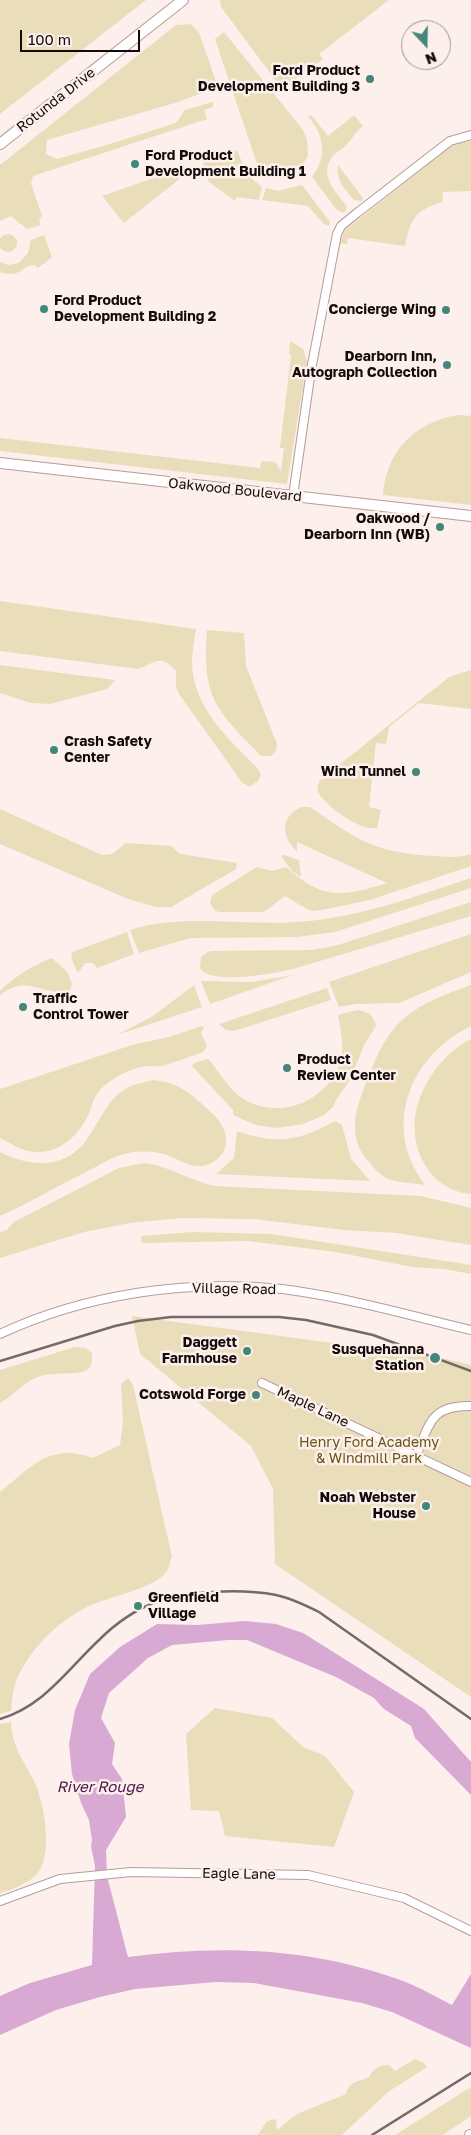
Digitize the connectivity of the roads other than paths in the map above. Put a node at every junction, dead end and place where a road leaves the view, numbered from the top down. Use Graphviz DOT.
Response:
graph roads {
  1 [pos="183,0"];
  2 [pos="471,135"];
  3 [pos="0,144"];
  4 [pos="0,463"];
  5 [pos="293,496"];
  6 [pos="471,516"];
  7 [pos="471,1330"];
  8 [pos="0,1334"];
  9 [pos="262,1383"];
  10 [pos="471,1406"];
  11 [pos="416,1456"];
  12 [pos="471,1482"];
  13 [pos="0,1901"];
  14 [pos="471,1931"];
  1 -- 3 [label="main road, Rotunda Drive"];
  2 -- 5 [label="street"];
  4 -- 5 [label="main road, Oakwood Boulevard"];
  5 -- 6 [label="main road, Oakwood Boulevard"];
  7 -- 8 [label="street, Village Road"];
  9 -- 11 [label="street, Maple Lane"];
  10 -- 11 [label="street"];
  11 -- 12 [label="street, Maple Lane"];
  13 -- 14 [label="street, Eagle Lane"];
}
